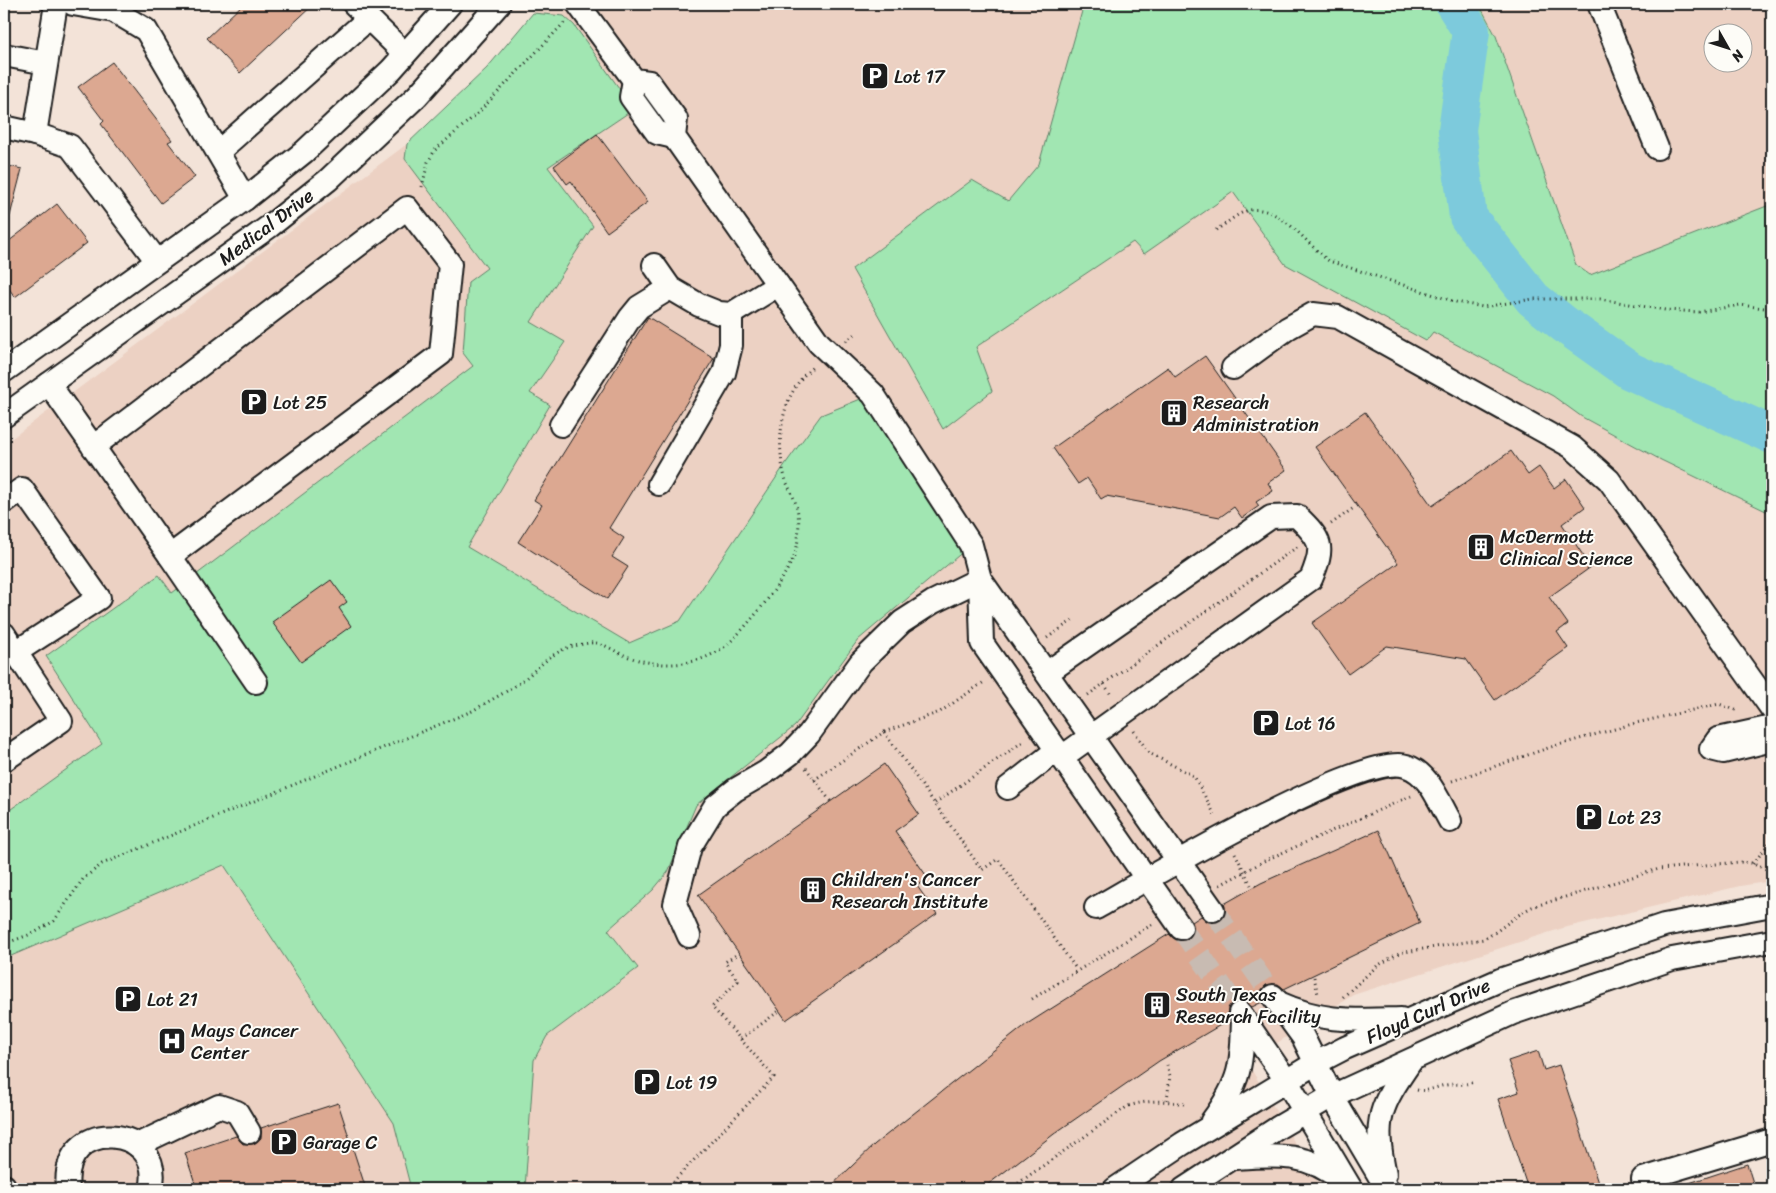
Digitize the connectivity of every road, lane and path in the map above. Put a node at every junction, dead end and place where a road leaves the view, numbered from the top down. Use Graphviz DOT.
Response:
graph roads {
  1 [pos="56,4"];
  2 [pos="74,4"];
  3 [pos="450,4"];
  4 [pos="500,4"];
  5 [pos="1599,4"];
  6 [pos="362,11"];
  7 [pos="573,11"];
  8 [pos="405,54"];
  9 [pos="4,55"];
  10 [pos="46,63"];
  11 [pos="4,127"];
  12 [pos="35,134"];
  13 [pos="1657,148"];
  14 [pos="218,152"];
  15 [pos="422,187"];
  16 [pos="245,199"];
  17 [pos="1216,230"];
  18 [pos="157,261"];
  19 [pos="654,265"];
  20 [pos="778,285"];
  21 [pos="670,288"];
  22 [pos="1772,309"];
  23 [pos="731,314"];
  24 [pos="856,332"];
  25 [pos="830,353"];
  26 [pos="1233,368"];
  27 [pos="4,371"];
  28 [pos="49,384"];
  29 [pos="4,416"];
  30 [pos="561,425"];
  31 [pos="93,447"];
  32 [pos="659,484"];
  33 [pos="4,502"];
  34 [pos="1355,507"];
  35 [pos="1316,534"];
  36 [pos="170,556"];
  37 [pos="980,579"];
  38 [pos="1073,620"];
  39 [pos="10,643"];
  40 [pos="1032,649"];
  41 [pos="1001,670"];
  42 [pos="1048,672"];
  43 [pos="256,682"];
  44 [pos="1104,684"];
  45 [pos="1072,707"];
  46 [pos="1123,714"];
  47 [pos="1770,726"];
  48 [pos="1042,728"];
  49 [pos="884,732"];
  50 [pos="1092,736"];
  51 [pos="1060,754"];
  52 [pos="4,760"];
  53 [pos="805,767"];
  54 [pos="814,780"];
  55 [pos="1008,788"];
  56 [pos="1431,788"];
  57 [pos="830,802"];
  58 [pos="936,803"];
  59 [pos="1218,821"];
  60 [pos="1450,821"];
  61 [pos="1772,839"];
  62 [pos="1234,852"];
  63 [pos="1179,861"];
  64 [pos="1753,864"];
  65 [pos="1245,872"];
  66 [pos="1772,872"];
  67 [pos="1147,879"];
  68 [pos="1219,885"];
  69 [pos="1251,885"];
  70 [pos="1772,905"];
  71 [pos="1096,908"];
  72 [pos="1213,910"];
  73 [pos="1160,919"];
  74 [pos="1181,928"];
  75 [pos="689,936"];
  76 [pos="1772,941"];
  77 [pos="4,944"];
  78 [pos="739,953"];
  79 [pos="1077,970"];
  80 [pos="1314,977"];
  81 [pos="1342,998"];
  82 [pos="1032,999"];
  83 [pos="1318,1000"];
  84 [pos="779,1011"];
  85 [pos="1410,1020"];
  86 [pos="741,1039"];
  87 [pos="1410,1061"];
  88 [pos="1316,1063"];
  89 [pos="1167,1065"];
  90 [pos="1286,1080"];
  91 [pos="1474,1082"];
  92 [pos="1411,1090"];
  93 [pos="1332,1096"];
  94 [pos="1167,1100"];
  95 [pos="1184,1104"];
  96 [pos="1306,1113"];
  97 [pos="1206,1129"];
  98 [pos="249,1132"];
  99 [pos="1772,1140"];
  100 [pos="137,1144"];
  101 [pos="1233,1158"];
  102 [pos="1643,1179"];
  103 [pos="1350,1188"];
  104 [pos="68,1189"];
  105 [pos="151,1189"];
  106 [pos="666,1189"];
  107 [pos="1010,1189"];
  108 [pos="1115,1189"];
  109 [pos="1184,1189"];
  110 [pos="1388,1189"];
  1 -- 10 [label="street"];
  2 -- 14 [label="street"];
  3 -- 8 [label="street, Medical Drive"];
  4 -- 28 [label="street, Medical Drive"];
  5 -- 13 [label="street"];
  6 -- 8 [label="street"];
  6 -- 14 [label="street"];
  7 -- 15 [label="path"];
  7 -- 20 [label="street"];
  8 -- 16 [label="street, Medical Drive"];
  9 -- 10 [label="street"];
  10 -- 12 [label="street"];
  11 -- 12 [label="street"];
  12 -- 18 [label="street"];
  14 -- 16 [label="street"];
  16 -- 18 [label="street, Medical Drive"];
  17 -- 22 [label="path"];
  18 -- 27 [label="street, Medical Drive"];
  19 -- 21 [label="street"];
  20 -- 23 [label="street"];
  20 -- 25 [label="street"];
  21 -- 23 [label="street"];
  21 -- 30 [label="street"];
  23 -- 32 [label="street"];
  24 -- 25 [label="path"];
  25 -- 37 [label="street"];
  25 -- 77 [label="path"];
  26 -- 47 [label="street"];
  28 -- 29 [label="street, Medical Drive"];
  28 -- 31 [label="street"];
  31 -- 36 [label="street"];
  31 -- 36 [label="street"];
  33 -- 39 [label="street"];
  34 -- 35 [label="path"];
  35 -- 42 [label="street"];
  35 -- 44 [label="path"];
  35 -- 46 [label="street"];
  36 -- 43 [label="street"];
  37 -- 40 [label="street"];
  37 -- 41 [label="street"];
  37 -- 75 [label="street"];
  38 -- 40 [label="path"];
  39 -- 52 [label="street"];
  40 -- 42 [label="street"];
  41 -- 48 [label="street"];
  41 -- 49 [label="path"];
  42 -- 45 [label="street"];
  44 -- 45 [label="path"];
  44 -- 46 [label="path"];
  45 -- 50 [label="street"];
  46 -- 50 [label="street"];
  46 -- 59 [label="path"];
  47 -- 56 [label="path"];
  48 -- 51 [label="street"];
  48 -- 58 [label="path"];
  49 -- 54 [label="path"];
  49 -- 58 [label="path"];
  50 -- 51 [label="street"];
  50 -- 63 [label="street"];
  51 -- 55 [label="street"];
  51 -- 67 [label="street"];
  53 -- 54 [label="path"];
  54 -- 57 [label="path"];
  56 -- 60 [label="street"];
  56 -- 63 [label="street"];
  56 -- 65 [label="path"];
  58 -- 79 [label="path"];
  61 -- 64 [label="path"];
  62 -- 65 [label="path"];
  63 -- 67 [label="street"];
  63 -- 72 [label="street"];
  64 -- 66 [label="path"];
  64 -- 81 [label="path"];
  65 -- 68 [label="path"];
  65 -- 69 [label="path"];
  67 -- 71 [label="street"];
  67 -- 74 [label="street"];
  70 -- 85 [label="street, Floyd Curl Drive"];
  73 -- 79 [label="path"];
  76 -- 87 [label="street, Floyd Curl Drive"];
  78 -- 86 [label="path"];
  79 -- 82 [label="path"];
  80 -- 83 [label="path"];
  84 -- 86 [label="path"];
  85 -- 88 [label="street, Floyd Curl Drive"];
  85 -- 88 [label="street"];
  86 -- 106 [label="path"];
  87 -- 93 [label="street, Floyd Curl Drive"];
  87 -- 110 [label="street"];
  88 -- 90 [label="street, Floyd Curl Drive"];
  88 -- 93 [label="street"];
  89 -- 94 [label="path"];
  90 -- 96 [label="street"];
  90 -- 97 [label="street, Floyd Curl Drive"];
  90 -- 97 [label="street"];
  91 -- 92 [label="path"];
  93 -- 96 [label="street, Floyd Curl Drive"];
  93 -- 110 [label="street"];
  94 -- 95 [label="path"];
  94 -- 107 [label="path"];
  96 -- 101 [label="street, Floyd Curl Drive"];
  96 -- 103 [label="street"];
  97 -- 108 [label="street, Floyd Curl Drive"];
  98 -- 100 [label="street"];
  99 -- 102 [label="street"];
  100 -- 104 [label="street"];
  100 -- 105 [label="street"];
  101 -- 103 [label="street"];
  101 -- 109 [label="street, Floyd Curl Drive"];
}
